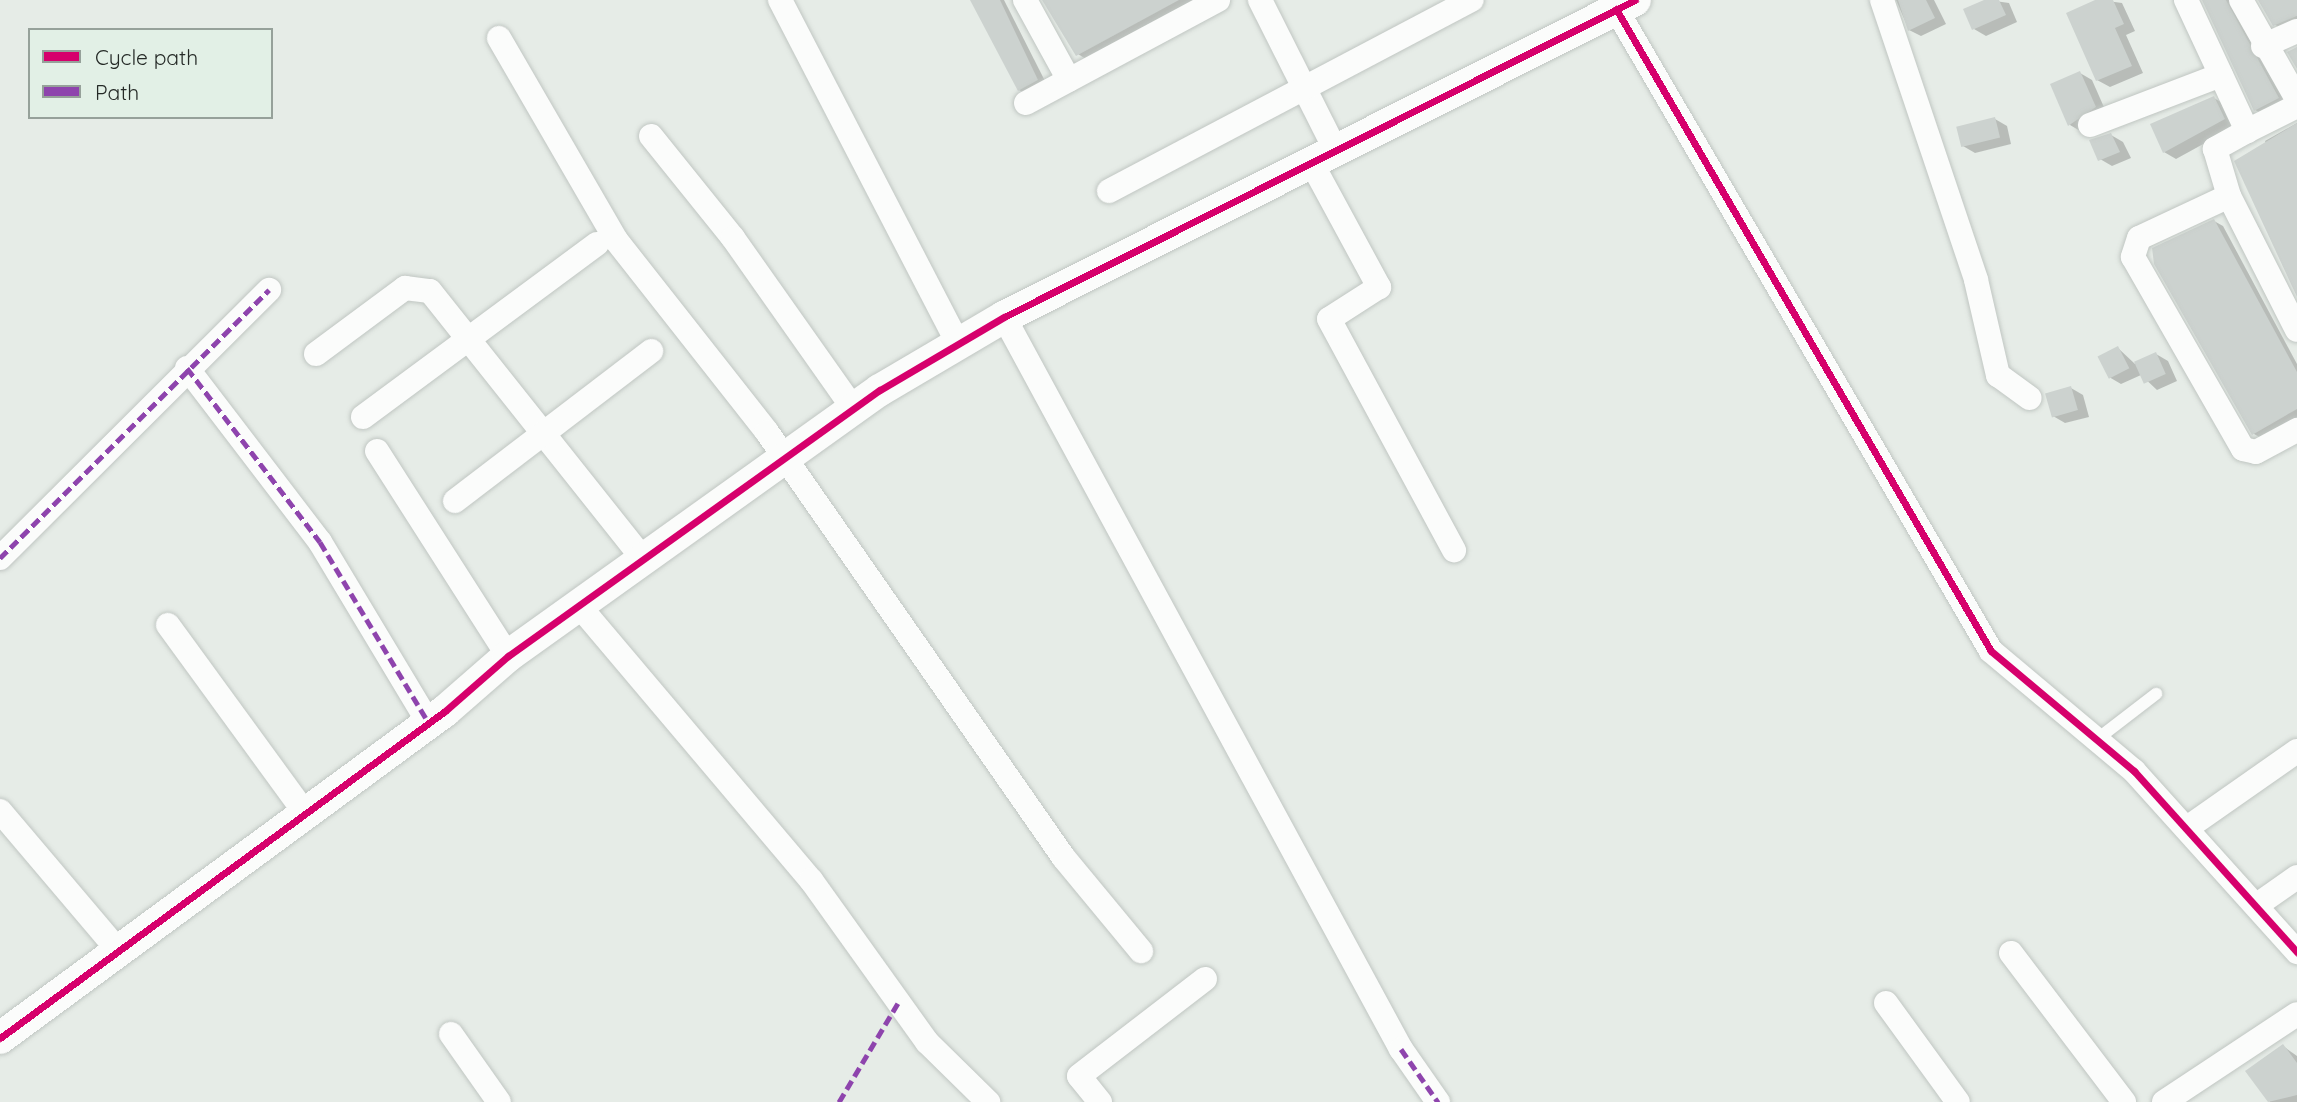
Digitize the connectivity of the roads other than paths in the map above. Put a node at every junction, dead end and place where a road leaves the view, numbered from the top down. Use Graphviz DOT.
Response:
graph roads {
  1 [pos="780,0"];
  2 [pos="1025,0"];
  3 [pos="1218,0"];
  4 [pos="1260,0"];
  5 [pos="1472,0"];
  6 [pos="1882,0"];
  7 [pos="2186,0"];
  8 [pos="2241,0"];
  9 [pos="1625,4"];
  10 [pos="2297,30"];
  11 [pos="499,38"];
  12 [pos="2263,46"];
  13 [pos="2221,75"];
  14 [pos="1069,79"];
  15 [pos="1306,89"];
  16 [pos="2297,99"];
  17 [pos="1026,103"];
  18 [pos="2297,106"];
  19 [pos="2090,125"];
  20 [pos="2246,131"];
  21 [pos="651,136"];
  22 [pos="1326,149"];
  23 [pos="1109,191"];
  24 [pos="2229,196"];
  25 [pos="597,244"];
  26 [pos="269,290"];
  27 [pos="1010,329"];
  28 [pos="949,330"];
  29 [pos="2297,331"];
  30 [pos="470,341"];
  31 [pos="651,351"];
  32 [pos="316,354"];
  33 [pos="187,368"];
  34 [pos="844,395"];
  35 [pos="2030,398"];
  36 [pos="363,417"];
  37 [pos="2297,430"];
  38 [pos="545,434"];
  39 [pos="377,451"];
  40 [pos="784,454"];
  41 [pos="455,501"];
  42 [pos="1454,550"];
  43 [pos="0,558"];
  44 [pos="643,560"];
  45 [pos="589,615"];
  46 [pos="168,625"];
  47 [pos="508,656"];
  48 [pos="2156,694"];
  49 [pos="427,720"];
  50 [pos="2096,740"];
  51 [pos="2297,751"];
  52 [pos="296,800"];
  53 [pos="0,811"];
  54 [pos="2187,828"];
  55 [pos="2297,877"];
  56 [pos="2257,905"];
  57 [pos="116,948"];
  58 [pos="1141,951"];
  59 [pos="2297,952"];
  60 [pos="2011,953"];
  61 [pos="1205,979"];
  62 [pos="1885,1003"];
  63 [pos="2297,1014"];
  64 [pos="451,1034"];
  65 [pos="0,1038"];
  66 [pos="499,1102"];
  67 [pos="988,1102"];
  68 [pos="1100,1102"];
  69 [pos="1438,1102"];
  70 [pos="1958,1102"];
  71 [pos="2124,1102"];
  72 [pos="2164,1102"];
  1 -- 28 [label="street"];
  2 -- 14 [label="street"];
  3 -- 14 [label="street"];
  4 -- 15 [label="street"];
  5 -- 15 [label="street"];
  6 -- 35 [label="street"];
  7 -- 13 [label="street"];
  8 -- 12 [label="street"];
  9 -- 22 [label="street"];
  9 -- 50 [label="street"];
  10 -- 12 [label="street"];
  11 -- 40 [label="street"];
  12 -- 16 [label="street"];
  13 -- 19 [label="street"];
  13 -- 20 [label="street"];
  14 -- 17 [label="street"];
  15 -- 22 [label="street"];
  15 -- 23 [label="street"];
  18 -- 20 [label="street"];
  20 -- 24 [label="street"];
  21 -- 34 [label="street"];
  22 -- 27 [label="street"];
  22 -- 42 [label="street"];
  24 -- 29 [label="street"];
  24 -- 37 [label="street"];
  25 -- 30 [label="street"];
  26 -- 33 [label="street"];
  27 -- 28 [label="street"];
  27 -- 69 [label="street"];
  28 -- 34 [label="street"];
  30 -- 32 [label="street"];
  30 -- 36 [label="street"];
  30 -- 38 [label="street"];
  31 -- 38 [label="street"];
  33 -- 43 [label="street"];
  33 -- 49 [label="street"];
  34 -- 40 [label="street"];
  38 -- 41 [label="street"];
  38 -- 44 [label="street"];
  39 -- 47 [label="street"];
  40 -- 44 [label="street"];
  40 -- 58 [label="street"];
  44 -- 45 [label="street"];
  45 -- 47 [label="street"];
  45 -- 67 [label="street"];
  46 -- 52 [label="street"];
  47 -- 49 [label="street"];
  48 -- 50 [label="lane"];
  49 -- 52 [label="street"];
  50 -- 54 [label="street"];
  51 -- 54 [label="street"];
  52 -- 57 [label="street"];
  53 -- 57 [label="street"];
  54 -- 56 [label="street"];
  55 -- 56 [label="street"];
  56 -- 59 [label="street"];
  57 -- 65 [label="street"];
  60 -- 71 [label="street"];
  61 -- 68 [label="street"];
  62 -- 70 [label="street"];
  63 -- 72 [label="street"];
  64 -- 66 [label="street"];
}
